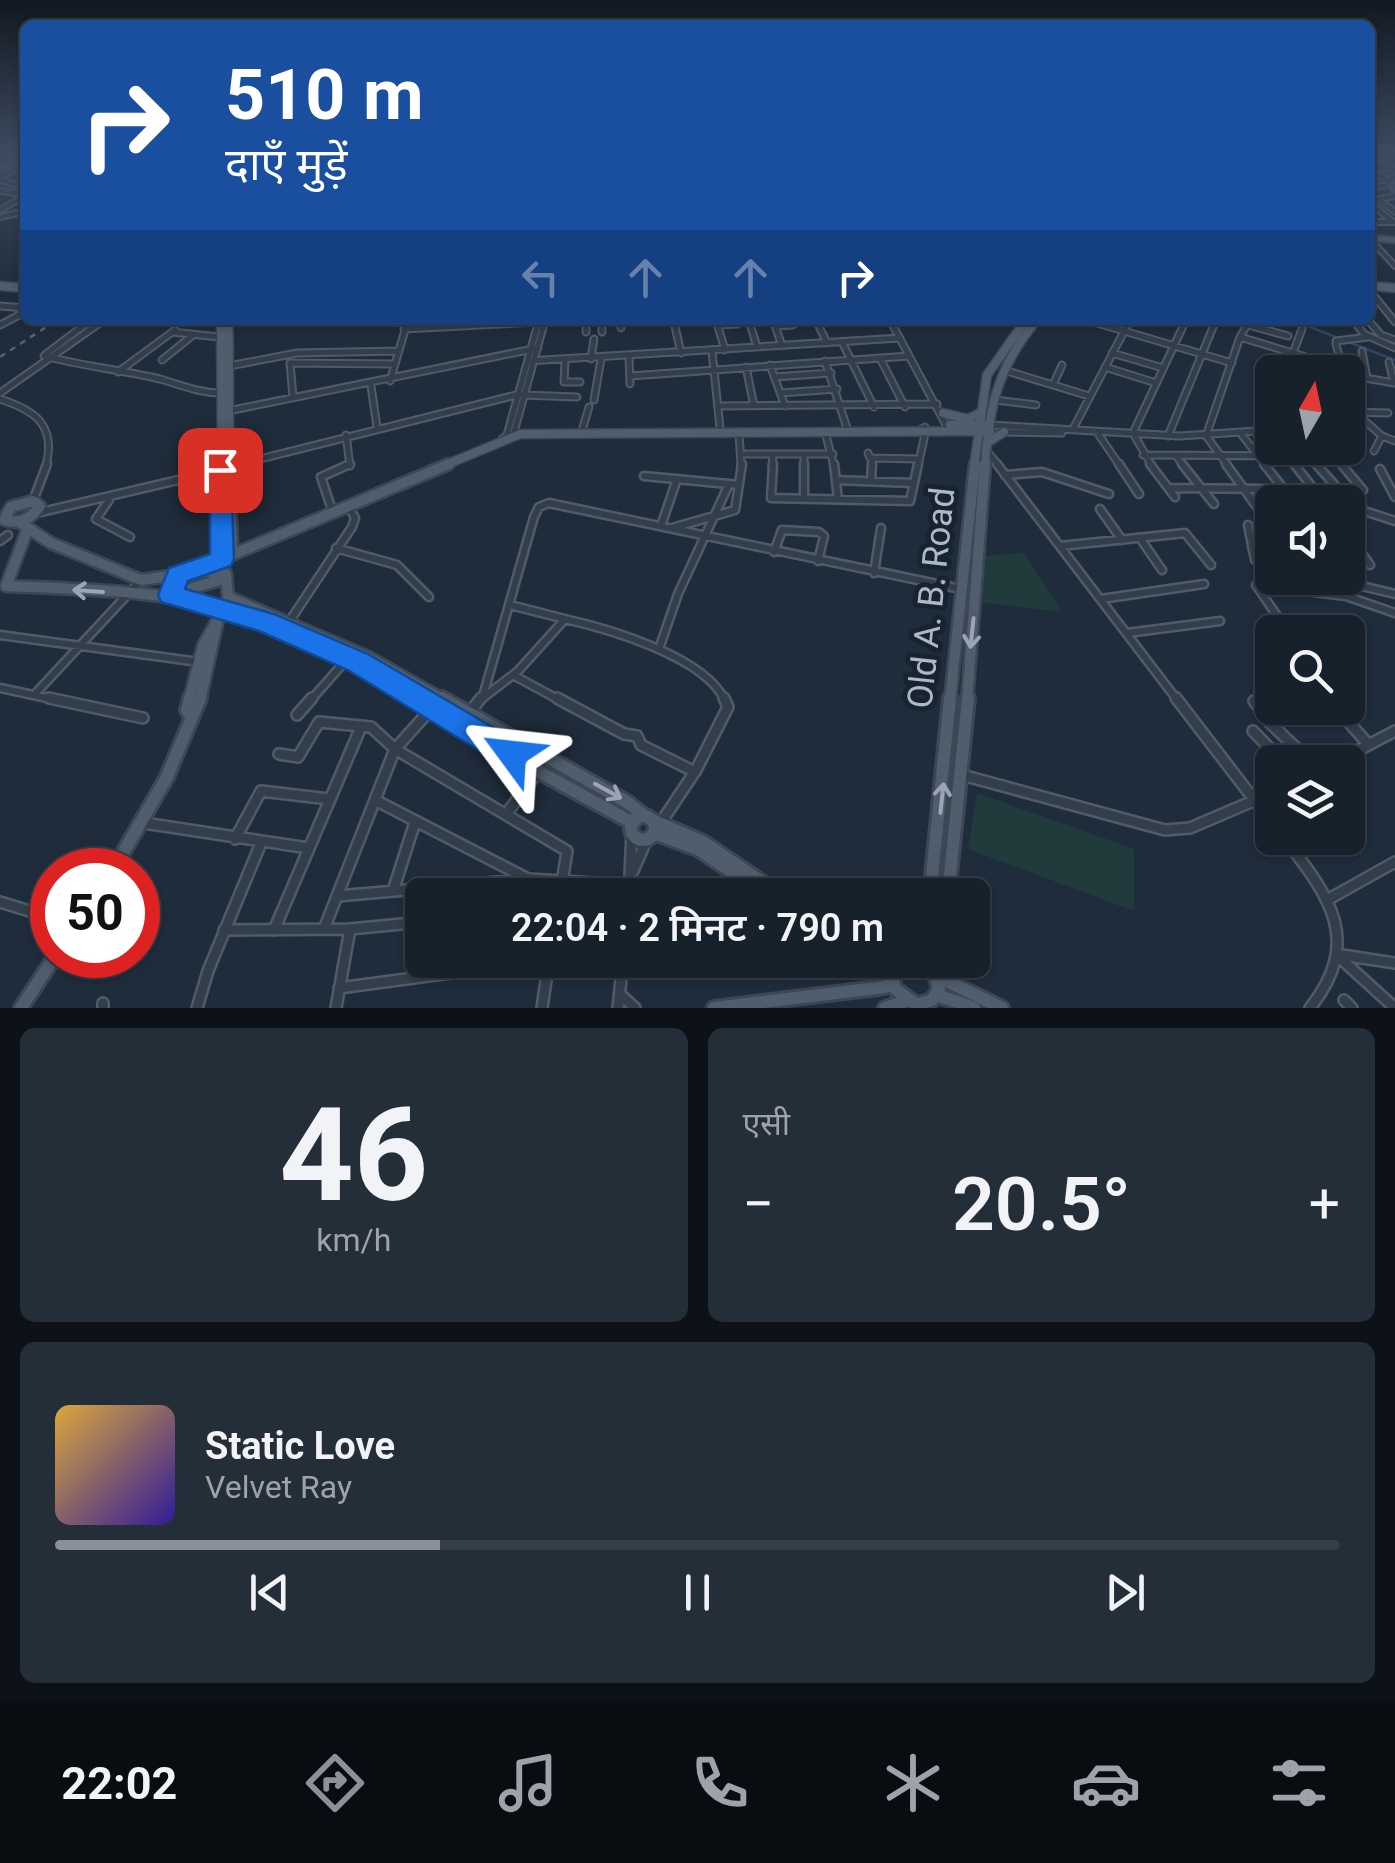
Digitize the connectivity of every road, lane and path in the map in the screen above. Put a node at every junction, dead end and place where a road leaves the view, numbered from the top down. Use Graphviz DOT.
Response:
graph roads {
  1 [pos="1380,199"];
  2 [pos="1375,200"];
  3 [pos="1375,206"];
  4 [pos="1380,211"];
  5 [pos="1394,212"];
  6 [pos="1394,222"];
  7 [pos="1375,244"];
  8 [pos="1395,266"];
  9 [pos="1375,295"];
  10 [pos="1383,308"];
  11 [pos="1395,308"];
  12 [pos="1395,322"];
  13 [pos="91,325"];
  14 [pos="91,325"];
  15 [pos="223,325"];
  16 [pos="225,325"];
  17 [pos="406,325"];
  18 [pos="473,325"];
  19 [pos="541,325"];
  20 [pos="586,325"];
  21 [pos="602,325"];
  22 [pos="675,325"];
  23 [pos="718,325"];
  24 [pos="775,325"];
  25 [pos="818,325"];
  26 [pos="893,325"];
  27 [pos="1022,325"];
  28 [pos="1034,325"];
  29 [pos="1104,325"];
  30 [pos="1127,325"];
  31 [pos="1184,325"];
  32 [pos="1214,325"];
  33 [pos="1244,325"];
  34 [pos="1256,325"];
  35 [pos="1273,325"];
  36 [pos="1358,325"];
  37 [pos="1372,325"];
  38 [pos="751,326"];
  39 [pos="404,329"];
  40 [pos="1302,329"];
  41 [pos="1124,331"];
  42 [pos="1272,331"];
  43 [pos="586,332"];
  44 [pos="602,332"];
  45 [pos="194,334"];
  46 [pos="220,336"];
  47 [pos="1288,336"];
  48 [pos="1240,337"];
  49 [pos="1370,337"];
  50 [pos="900,338"];
  51 [pos="594,339"];
  52 [pos="842,342"];
  53 [pos="826,343"];
  54 [pos="1395,344"];
  55 [pos="796,345"];
  56 [pos="782,346"];
  57 [pos="1173,346"];
  58 [pos="757,348"];
  59 [pos="725,350"];
  60 [pos="398,351"];
  61 [pos="712,351"];
  62 [pos="1362,351"];
  63 [pos="681,353"];
  64 [pos="1112,353"];
  65 [pos="533,354"];
  66 [pos="1203,354"];
  67 [pos="1293,354"];
  68 [pos="49,355"];
  69 [pos="1297,355"];
  70 [pos="1342,355"];
  71 [pos="908,356"];
  72 [pos="629,357"];
  73 [pos="601,358"];
  74 [pos="880,358"];
  75 [pos="591,359"];
  76 [pos="851,359"];
  77 [pos="162,360"];
  78 [pos="565,360"];
  79 [pos="826,361"];
  80 [pos="38,362"];
  81 [pos="1389,362"];
  82 [pos="802,363"];
  83 [pos="1232,363"];
  84 [pos="394,364"];
  85 [pos="770,365"];
  86 [pos="1062,365"];
  87 [pos="229,366"];
  88 [pos="746,367"];
  89 [pos="1105,367"];
  90 [pos="1163,368"];
  91 [pos="716,369"];
  92 [pos="1003,369"];
  93 [pos="116,372"];
  94 [pos="830,373"];
  95 [pos="774,376"];
  96 [pos="1365,378"];
  97 [pos="1368,378"];
  98 [pos="390,380"];
  99 [pos="580,382"];
  100 [pos="1054,383"];
  101 [pos="1156,383"];
  102 [pos="1395,383"];
  103 [pos="371,386"];
  104 [pos="837,389"];
  105 [pos="780,393"];
  106 [pos="0,394"];
  107 [pos="222,394"];
  108 [pos="519,395"];
  109 [pos="1089,396"];
  110 [pos="293,397"];
  111 [pos="577,397"];
  112 [pos="594,400"];
  113 [pos="995,400"];
  114 [pos="938,404"];
  115 [pos="1036,405"];
  116 [pos="720,406"];
  117 [pos="754,406"];
  118 [pos="785,406"];
  119 [pos="843,407"];
  120 [pos="874,407"];
  121 [pos="905,407"];
  122 [pos="1365,407"];
  123 [pos="590,408"];
  124 [pos="230,412"];
  125 [pos="980,413"];
  126 [pos="1388,413"];
  127 [pos="943,414"];
  128 [pos="1365,422"];
  129 [pos="377,427"];
  130 [pos="583,427"];
  131 [pos="948,427"];
  132 [pos="720,428"];
  133 [pos="847,428"];
  134 [pos="923,428"];
  135 [pos="1073,430"];
  136 [pos="740,432"];
  137 [pos="825,432"];
  138 [pos="1004,432"];
  139 [pos="1255,432"];
  140 [pos="1133,433"];
  141 [pos="1098,434"];
  142 [pos="1241,434"];
  143 [pos="346,435"];
  144 [pos="508,436"];
  145 [pos="984,436"];
  146 [pos="1168,436"];
  147 [pos="1206,436"];
  148 [pos="1382,436"];
  149 [pos="1395,441"];
  150 [pos="1255,451"];
  151 [pos="1374,451"];
  152 [pos="743,454"];
  153 [pos="804,454"];
  154 [pos="833,454"];
  155 [pos="773,455"];
  156 [pos="1144,455"];
  157 [pos="1176,456"];
  158 [pos="1221,456"];
  159 [pos="1255,456"];
  160 [pos="919,459"];
  161 [pos="1266,465"];
  162 [pos="1294,465"];
  163 [pos="1317,465"];
  164 [pos="1343,465"];
  165 [pos="232,466"];
  166 [pos="1380,469"];
  167 [pos="220,470"];
  168 [pos="1005,475"];
  169 [pos="644,476"];
  170 [pos="677,478"];
  171 [pos="836,480"];
  172 [pos="872,481"];
  173 [pos="728,484"];
  174 [pos="739,484"];
  175 [pos="912,484"];
  176 [pos="1281,485"];
  177 [pos="1310,485"];
  178 [pos="1336,485"];
  179 [pos="1360,485"];
  180 [pos="1169,488"];
  181 [pos="1202,489"];
  182 [pos="1245,490"];
  183 [pos="1255,490"];
  184 [pos="1109,494"];
  185 [pos="1139,494"];
  186 [pos="1394,494"];
  187 [pos="1176,497"];
  188 [pos="804,498"];
  189 [pos="109,499"];
  190 [pos="838,500"];
  191 [pos="33,501"];
  192 [pos="347,504"];
  193 [pos="1214,504"];
  194 [pos="1255,504"];
  195 [pos="331,507"];
  196 [pos="1100,509"];
  197 [pos="36,513"];
  198 [pos="1365,513"];
  199 [pos="715,515"];
  200 [pos="10,517"];
  201 [pos="1395,521"];
  202 [pos="1248,525"];
  203 [pos="666,527"];
  204 [pos="881,528"];
  205 [pos="4,532"];
  206 [pos="703,536"];
  207 [pos="130,537"];
  208 [pos="1140,538"];
  209 [pos="1122,540"];
  210 [pos="0,541"];
  211 [pos="1059,546"];
  212 [pos="336,547"];
  213 [pos="1252,547"];
  214 [pos="1255,548"];
  215 [pos="774,552"];
  216 [pos="225,554"];
  217 [pos="1365,558"];
  218 [pos="1255,560"];
  219 [pos="818,561"];
  220 [pos="1211,565"];
  221 [pos="1370,565"];
  222 [pos="1162,570"];
  223 [pos="182,572"];
  224 [pos="874,573"];
  225 [pos="142,580"];
  226 [pos="1204,584"];
  227 [pos="1365,586"];
  228 [pos="2,588"];
  229 [pos="961,590"];
  230 [pos="126,594"];
  231 [pos="225,594"];
  232 [pos="1395,594"];
  233 [pos="170,595"];
  234 [pos="429,596"];
  235 [pos="1099,599"];
  236 [pos="510,605"];
  237 [pos="1395,613"];
  238 [pos="1276,615"];
  239 [pos="565,619"];
  240 [pos="1220,620"];
  241 [pos="289,622"];
  242 [pos="1126,633"];
  243 [pos="0,635"];
  244 [pos="79,646"];
  245 [pos="658,649"];
  246 [pos="348,658"];
  247 [pos="199,662"];
  248 [pos="513,675"];
  249 [pos="0,688"];
  250 [pos="34,694"];
  251 [pos="482,696"];
  252 [pos="1254,702"];
  253 [pos="436,703"];
  254 [pos="469,714"];
  255 [pos="297,715"];
  256 [pos="190,717"];
  257 [pos="143,718"];
  258 [pos="1351,725"];
  259 [pos="361,727"];
  260 [pos="1253,731"];
  261 [pos="1395,731"];
  262 [pos="1267,745"];
  263 [pos="1293,745"];
  264 [pos="1368,745"];
  265 [pos="1365,747"];
  266 [pos="396,749"];
  267 [pos="279,754"];
  268 [pos="538,770"];
  269 [pos="695,772"];
  270 [pos="962,775"];
  271 [pos="329,799"];
  272 [pos="376,800"];
  273 [pos="1254,801"];
  274 [pos="507,813"];
  275 [pos="415,822"];
  276 [pos="144,823"];
  277 [pos="648,827"];
  278 [pos="235,839"];
  279 [pos="261,844"];
  280 [pos="128,848"];
  281 [pos="308,848"];
  282 [pos="1296,855"];
  283 [pos="1395,862"];
  284 [pos="528,878"];
  285 [pos="562,878"];
  286 [pos="631,878"];
  287 [pos="632,878"];
  288 [pos="740,878"];
  289 [pos="755,878"];
  290 [pos="932,878"];
  291 [pos="950,878"];
  292 [pos="405,890"];
  293 [pos="393,891"];
  294 [pos="338,896"];
  295 [pos="1328,900"];
  296 [pos="0,902"];
  297 [pos="30,911"];
  298 [pos="405,924"];
  299 [pos="324,929"];
  300 [pos="350,929"];
  301 [pos="224,930"];
  302 [pos="274,930"];
  303 [pos="1341,957"];
  304 [pos="1395,963"];
  305 [pos="40,978"];
  306 [pos="414,978"];
  307 [pos="546,978"];
  308 [pos="621,978"];
  309 [pos="889,978"];
  310 [pos="898,978"];
  311 [pos="939,978"];
  312 [pos="942,978"];
  313 [pos="339,988"];
  314 [pos="620,994"];
  315 [pos="921,1003"];
  316 [pos="1387,1005"];
  317 [pos="20,1008"];
  318 [pos="197,1008"];
  319 [pos="336,1008"];
  320 [pos="542,1008"];
  321 [pos="618,1008"];
  322 [pos="634,1008"];
  323 [pos="714,1008"];
  324 [pos="885,1008"];
  325 [pos="974,1008"];
  326 [pos="1002,1008"];
  327 [pos="1310,1008"];
  1 -- 2 [label="street"];
  1 -- 5 [label="street"];
  3 -- 4 [label="street"];
  4 -- 5 [label="street"];
  4 -- 6 [label="street"];
  7 -- 8 [label="street"];
  9 -- 10 [label="street"];
  10 -- 11 [label="street"];
  10 -- 12 [label="street"];
  13 -- 68 [label="street"];
  14 -- 68 [label="street"];
  15 -- 46 [label="main road"];
  16 -- 87 [label="main road"];
  17 -- 39 [label="street"];
  18 -- 39 [label="street"];
  19 -- 65 [label="street"];
  20 -- 43 [label="street"];
  21 -- 44 [label="street"];
  22 -- 63 [label="street"];
  23 -- 59 [label="street"];
  24 -- 56 [label="street"];
  25 -- 53 [label="street"];
  26 -- 50 [label="street"];
  27 -- 125 [label="main road, Old A. B. Road"];
  28 -- 92 [label="main road, Old A. B. Road"];
  29 -- 41 [label="street"];
  30 -- 41 [label="street"];
  31 -- 57 [label="street"];
  32 -- 66 [label="street"];
  33 -- 48 [label="street"];
  34 -- 42 [label="street"];
  35 -- 42 [label="street"];
  36 -- 49 [label="street"];
  37 -- 54 [label="street"];
  38 -- 58 [label="street"];
  39 -- 60 [label="street"];
  40 -- 67 [label="street"];
  41 -- 57 [label="street"];
  41 -- 64 [label="street"];
  42 -- 47 [label="street"];
  45 -- 46 [label="street"];
  45 -- 77 [label="street"];
  45 -- 93 [label="street"];
  46 -- 107 [label="main road"];
  48 -- 67 [label="street"];
  48 -- 83 [label="street"];
  49 -- 54 [label="street"];
  49 -- 70 [label="street"];
  50 -- 52 [label="street"];
  50 -- 71 [label="street"];
  51 -- 75 [label="street"];
  52 -- 53 [label="street"];
  52 -- 76 [label="street"];
  53 -- 55 [label="street"];
  55 -- 56 [label="street"];
  55 -- 82 [label="street"];
  56 -- 58 [label="street"];
  57 -- 66 [label="street"];
  57 -- 90 [label="street"];
  58 -- 59 [label="street"];
  59 -- 61 [label="street"];
  60 -- 84 [label="street"];
  60 -- 87 [label="street"];
  61 -- 63 [label="street"];
  61 -- 91 [label="street"];
  62 -- 97 [label="street"];
  63 -- 72 [label="street"];
  64 -- 89 [label="street"];
  64 -- 90 [label="street"];
  65 -- 78 [label="street"];
  65 -- 98 [label="street"];
  65 -- 108 [label="street"];
  66 -- 83 [label="street"];
  66 -- 146 [label="street"];
  67 -- 69 [label="street"];
  68 -- 80 [label="street"];
  68 -- 93 [label="street"];
  68 -- 106 [label="street"];
  71 -- 74 [label="street"];
  71 -- 114 [label="street"];
  72 -- 73 [label="street"];
  72 -- 91 [label="street"];
  73 -- 75 [label="street"];
  73 -- 112 [label="street"];
  74 -- 76 [label="street"];
  74 -- 121 [label="street"];
  75 -- 78 [label="street"];
  76 -- 79 [label="street"];
  76 -- 120 [label="street"];
  78 -- 99 [label="street"];
  79 -- 82 [label="street"];
  79 -- 94 [label="street"];
  80 -- 106 [label="street"];
  81 -- 102 [label="street"];
  82 -- 85 [label="street"];
  83 -- 147 [label="street"];
  84 -- 98 [label="street"];
  84 -- 110 [label="street"];
  85 -- 88 [label="street"];
  85 -- 95 [label="street"];
  86 -- 100 [label="street"];
  87 -- 124 [label="main road"];
  88 -- 91 [label="street"];
  88 -- 117 [label="street"];
  89 -- 101 [label="street"];
  89 -- 109 [label="street"];
  90 -- 101 [label="street"];
  91 -- 116 [label="street"];
  92 -- 100 [label="street"];
  92 -- 113 [label="main road, Old A. B. Road"];
  93 -- 107 [label="street"];
  94 -- 95 [label="street"];
  94 -- 104 [label="street"];
  95 -- 105 [label="street"];
  96 -- 97 [label="street"];
  97 -- 102 [label="street"];
  98 -- 103 [label="street"];
  98 -- 110 [label="street"];
  100 -- 109 [label="street"];
  101 -- 140 [label="street"];
  103 -- 124 [label="street"];
  103 -- 129 [label="street"];
  104 -- 105 [label="street"];
  104 -- 119 [label="street"];
  105 -- 118 [label="street"];
  106 -- 191 [label="street"];
  107 -- 167 [label="main road"];
  108 -- 111 [label="street"];
  108 -- 129 [label="street"];
  108 -- 144 [label="street"];
  109 -- 135 [label="street"];
  110 -- 124 [label="street"];
  113 -- 115 [label="street"];
  113 -- 145 [label="main road, Old A. B. Road"];
  114 -- 121 [label="street"];
  114 -- 127 [label="street"];
  116 -- 117 [label="street"];
  116 -- 132 [label="street"];
  117 -- 118 [label="street"];
  118 -- 119 [label="street"];
  119 -- 120 [label="street"];
  119 -- 133 [label="street"];
  120 -- 121 [label="street"];
  122 -- 126 [label="street"];
  123 -- 130 [label="street"];
  124 -- 165 [label="main road"];
  125 -- 127 [label="main road"];
  125 -- 145 [label="main road, Old A. B. Road"];
  127 -- 131 [label="street"];
  128 -- 148 [label="street"];
  129 -- 143 [label="street"];
  130 -- 132 [label="main road"];
  130 -- 144 [label="main road"];
  131 -- 134 [label="main road"];
  131 -- 145 [label="main road"];
  131 -- 145 [label="main road"];
  132 -- 133 [label="main road"];
  133 -- 134 [label="main road"];
  134 -- 137 [label="main road"];
  134 -- 160 [label="street"];
  135 -- 140 [label="street"];
  135 -- 145 [label="street"];
  136 -- 137 [label="main road"];
  136 -- 144 [label="main road"];
  136 -- 152 [label="street"];
  137 -- 154 [label="street"];
  138 -- 141 [label="street"];
  138 -- 145 [label="main road"];
  139 -- 142 [label="street"];
  140 -- 141 [label="street"];
  140 -- 146 [label="street"];
  140 -- 156 [label="street"];
  141 -- 185 [label="street"];
  142 -- 147 [label="street"];
  142 -- 150 [label="street"];
  143 -- 165 [label="street"];
  143 -- 195 [label="street"];
  144 -- 192 [label="main road"];
  144 -- 195 [label="main road"];
  145 -- 168 [label="street"];
  145 -- 229 [label="main road, Old A. B. Road"];
  145 -- 270 [label="main road, Old A. B. Road, one-way"];
  146 -- 147 [label="street"];
  147 -- 158 [label="street"];
  148 -- 149 [label="street"];
  148 -- 151 [label="street"];
  152 -- 155 [label="street"];
  152 -- 174 [label="street"];
  153 -- 154 [label="street"];
  153 -- 155 [label="street"];
  153 -- 188 [label="street"];
  154 -- 171 [label="street"];
  155 -- 188 [label="street"];
  156 -- 157 [label="street"];
  156 -- 180 [label="street"];
  157 -- 158 [label="street"];
  157 -- 181 [label="street"];
  158 -- 159 [label="street"];
  158 -- 182 [label="street"];
  160 -- 172 [label="street"];
  160 -- 175 [label="street"];
  161 -- 176 [label="street"];
  162 -- 177 [label="street"];
  163 -- 178 [label="street"];
  164 -- 179 [label="street"];
  165 -- 216 [label="main road"];
  166 -- 186 [label="street"];
  167 -- 189 [label="street"];
  167 -- 216 [label="main road"];
  168 -- 184 [label="street"];
  168 -- 211 [label="street"];
  169 -- 170 [label="street"];
  170 -- 173 [label="street"];
  170 -- 203 [label="street"];
  171 -- 172 [label="street"];
  171 -- 190 [label="street"];
  172 -- 175 [label="street"];
  173 -- 174 [label="street"];
  173 -- 199 [label="street"];
  174 -- 199 [label="street"];
  175 -- 190 [label="street"];
  180 -- 181 [label="street"];
  180 -- 187 [label="street"];
  181 -- 182 [label="street"];
  181 -- 193 [label="street"];
  182 -- 183 [label="street"];
  182 -- 194 [label="street"];
  188 -- 190 [label="street"];
  189 -- 197 [label="street"];
  189 -- 207 [label="street"];
  191 -- 197 [label="main road"];
  191 -- 200 [label="main road"];
  192 -- 212 [label="street"];
  192 -- 216 [label="main road"];
  195 -- 216 [label="main road"];
  196 -- 209 [label="street"];
  197 -- 200 [label="main road"];
  198 -- 201 [label="street"];
  199 -- 203 [label="street"];
  199 -- 206 [label="street"];
  200 -- 205 [label="street"];
  200 -- 225 [label="main road"];
  200 -- 228 [label="main road"];
  202 -- 213 [label="street"];
  203 -- 206 [label="street"];
  203 -- 236 [label="street"];
  204 -- 224 [label="street"];
  205 -- 210 [label="street"];
  206 -- 215 [label="street"];
  206 -- 245 [label="street"];
  208 -- 209 [label="street"];
  208 -- 220 [label="street"];
  208 -- 222 [label="street"];
  209 -- 211 [label="street"];
  211 -- 235 [label="street"];
  212 -- 234 [label="street"];
  212 -- 241 [label="street"];
  213 -- 214 [label="street"];
  213 -- 218 [label="street"];
  215 -- 219 [label="street"];
  215 -- 219 [label="street"];
  216 -- 223 [label="main road"];
  216 -- 231 [label="main road"];
  217 -- 221 [label="street"];
  219 -- 224 [label="street"];
  223 -- 225 [label="main road"];
  223 -- 231 [label="main road"];
  223 -- 233 [label="main road"];
  224 -- 229 [label="street"];
  225 -- 230 [label="street"];
  226 -- 235 [label="street"];
  227 -- 232 [label="street"];
  230 -- 228 [label="main road, one-way"];
  290 -- 229 [label="main road, Old A. B. Road, one-way"];
  230 -- 233 [label="main road"];
  230 -- 244 [label="street"];
  231 -- 233 [label="main road"];
  231 -- 233 [label="main road"];
  231 -- 241 [label="main road"];
  231 -- 246 [label="main road"];
  231 -- 247 [label="main road"];
  231 -- 256 [label="main road"];
  235 -- 242 [label="street"];
  236 -- 239 [label="street"];
  236 -- 251 [label="street"];
  237 -- 238 [label="street"];
  239 -- 245 [label="street"];
  239 -- 248 [label="street"];
  240 -- 242 [label="street"];
  241 -- 253 [label="main road"];
  242 -- 273 [label="street"];
  243 -- 244 [label="street"];
  244 -- 247 [label="street"];
  244 -- 250 [label="street"];
  245 -- 269 [label="street"];
  246 -- 253 [label="main road"];
  246 -- 255 [label="street"];
  247 -- 256 [label="main road"];
  248 -- 251 [label="street"];
  248 -- 269 [label="street"];
  249 -- 250 [label="street"];
  250 -- 257 [label="street"];
  251 -- 254 [label="street"];
  252 -- 263 [label="street"];
  253 -- 254 [label="main road"];
  253 -- 266 [label="street"];
  253 -- 268 [label="main road"];
  254 -- 277 [label="main road, one-way"];
  256 -- 276 [label="main road"];
  258 -- 264 [label="street"];
  259 -- 266 [label="street"];
  259 -- 267 [label="street"];
  259 -- 271 [label="street"];
  260 -- 262 [label="street"];
  261 -- 264 [label="street"];
  264 -- 265 [label="street"];
  266 -- 272 [label="street"];
  266 -- 274 [label="street"];
  268 -- 274 [label="street"];
  268 -- 277 [label="main road"];
  269 -- 277 [label="street"];
  270 -- 273 [label="street"];
  270 -- 291 [label="main road, Old A. B. Road"];
  271 -- 278 [label="street"];
  271 -- 281 [label="street"];
  272 -- 275 [label="street"];
  272 -- 294 [label="street"];
  274 -- 285 [label="street"];
  275 -- 284 [label="street"];
  275 -- 293 [label="street"];
  276 -- 278 [label="street"];
  276 -- 280 [label="main road"];
  277 -- 286 [label="street"];
  277 -- 287 [label="street"];
  277 -- 288 [label="main road"];
  277 -- 289 [label="main road"];
  278 -- 279 [label="street"];
  279 -- 281 [label="street"];
  279 -- 301 [label="street"];
  281 -- 302 [label="street"];
  282 -- 295 [label="street"];
  283 -- 295 [label="street"];
  292 -- 293 [label="street"];
  293 -- 294 [label="street"];
  294 -- 299 [label="street"];
  295 -- 303 [label="street"];
  296 -- 297 [label="street"];
  298 -- 300 [label="street"];
  299 -- 300 [label="street"];
  299 -- 302 [label="street"];
  300 -- 313 [label="street"];
  301 -- 302 [label="street"];
  301 -- 318 [label="street"];
  303 -- 304 [label="street"];
  303 -- 316 [label="street"];
  303 -- 327 [label="street"];
  305 -- 317 [label="main road"];
  306 -- 313 [label="street"];
  307 -- 320 [label="street"];
  308 -- 314 [label="street"];
  309 -- 323 [label="main road"];
  310 -- 315 [label="main road"];
  311 -- 315 [label="main road"];
  312 -- 326 [label="main road"];
  313 -- 319 [label="street"];
  314 -- 321 [label="street"];
  314 -- 322 [label="street"];
  315 -- 324 [label="main road"];
  315 -- 325 [label="main road"];
}
